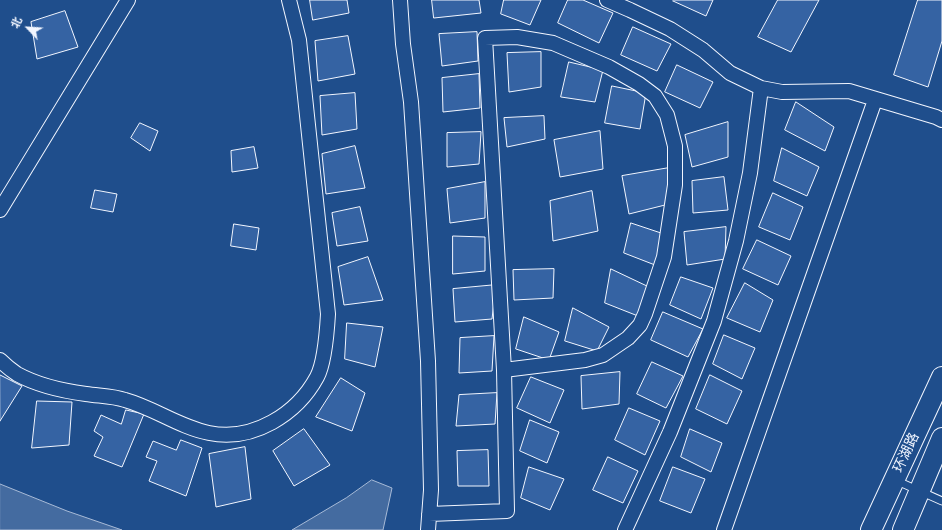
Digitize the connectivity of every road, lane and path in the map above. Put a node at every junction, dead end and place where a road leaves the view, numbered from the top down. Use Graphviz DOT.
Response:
graph roads {
  1 [pos="128,0"];
  2 [pos="289,0"];
  3 [pos="400,0"];
  4 [pos="607,0"];
  5 [pos="761,88"];
  6 [pos="875,100"];
  7 [pos="942,120"];
  8 [pos="0,210"];
  9 [pos="0,360"];
  10 [pos="504,370"];
  11 [pos="942,377"];
  12 [pos="942,438"];
  13 [pos="894,480"];
  14 [pos="919,491"];
  15 [pos="942,501"];
  16 [pos="429,514"];
  17 [pos="428,530"];
  18 [pos="625,530"];
  19 [pos="724,530"];
  20 [pos="872,530"];
  21 [pos="903,530"];
  1 -- 8 [label="street"];
  2 -- 9 [label="street"];
  3 -- 16 [label="street"];
  4 -- 5 [label="street"];
  5 -- 6 [label="street"];
  5 -- 18 [label="street"];
  6 -- 7 [label="street"];
  6 -- 19 [label="street"];
  10 -- 10 [label="street"];
  10 -- 16 [label="street"];
  11 -- 13 [label="main road, 环湖路"];
  12 -- 14 [label="main road, 环湖路"];
  13 -- 14 [label="lane"];
  13 -- 20 [label="main road, 环湖路"];
  14 -- 15 [label="lane"];
  14 -- 21 [label="main road, 环湖路"];
  16 -- 17 [label="street"];
}
